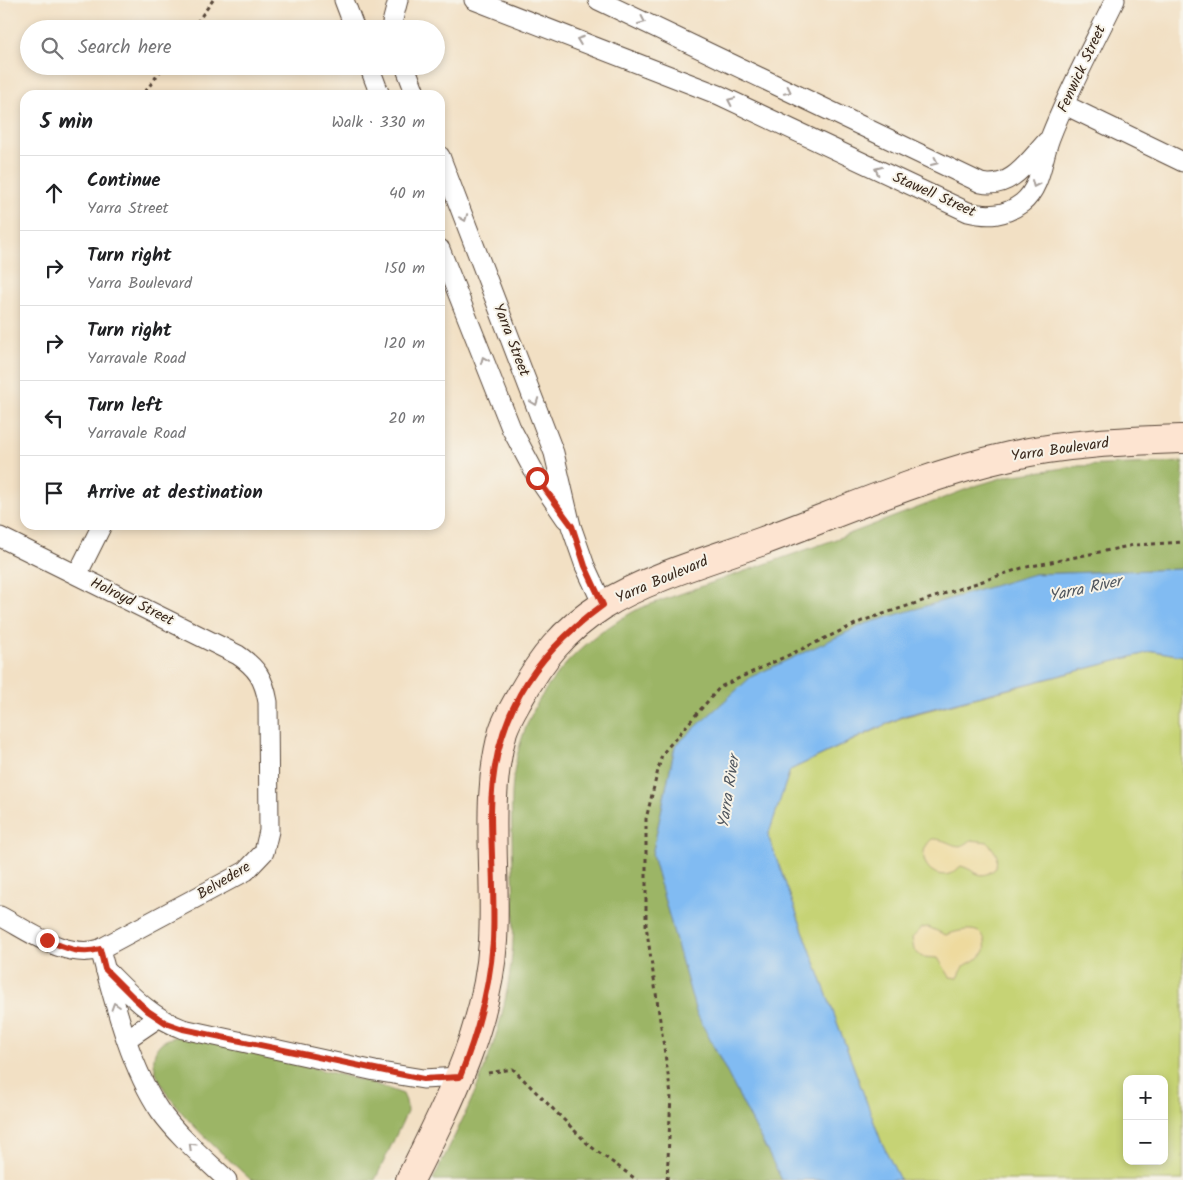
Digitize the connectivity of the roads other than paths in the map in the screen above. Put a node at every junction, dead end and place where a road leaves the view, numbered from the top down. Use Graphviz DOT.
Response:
graph roads {
  1 [pos="344,0"];
  2 [pos="398,0"];
  3 [pos="474,0"];
  4 [pos="598,0"];
  5 [pos="1115,0"];
  6 [pos="352,20"];
  7 [pos="393,20"];
  8 [pos="372,75"];
  9 [pos="408,75"];
  10 [pos="378,90"];
  11 [pos="414,90"];
  12 [pos="1065,105"];
  13 [pos="1050,138"];
  14 [pos="1183,162"];
  15 [pos="445,169"];
  16 [pos="445,262"];
  17 [pos="1183,439"];
  18 [pos="572,526"];
  19 [pos="100,530"];
  20 [pos="0,537"];
  21 [pos="77,575"];
  22 [pos="603,605"];
  23 [pos="260,672"];
  24 [pos="0,916"];
  25 [pos="100,949"];
  26 [pos="105,969"];
  27 [pos="158,1018"];
  28 [pos="127,1039"];
  29 [pos="460,1077"];
  30 [pos="227,1180"];
  31 [pos="410,1180"];
  1 -- 6 [label="street"];
  2 -- 7 [label="street"];
  13 -- 3 [label="street, Stawell Street, one-way"];
  4 -- 13 [label="street, Stawell Street, one-way"];
  5 -- 12 [label="street, Fenwick Street"];
  8 -- 10 [label="street"];
  9 -- 11 [label="street"];
  12 -- 13 [label="street, Fenwick Street"];
  12 -- 14 [label="street"];
  15 -- 18 [label="street, Yarra Street, one-way"];
  18 -- 16 [label="street, Yarra Street, one-way"];
  17 -- 22 [label="main road, Yarra Boulevard"];
  18 -- 22 [label="street, Yarra Street"];
  19 -- 21 [label="street"];
  20 -- 21 [label="street, Holroyd Street"];
  21 -- 23 [label="street, Holroyd Street"];
  22 -- 29 [label="main road, Yarra Boulevard"];
  23 -- 25 [label="street, Belvedere"];
  24 -- 25 [label="street"];
  25 -- 26 [label="street"];
  26 -- 27 [label="street"];
  28 -- 26 [label="street, one-way"];
  27 -- 28 [label="street"];
  27 -- 29 [label="street"];
  30 -- 28 [label="street, one-way"];
  29 -- 31 [label="main road, Yarra Boulevard"];
}
